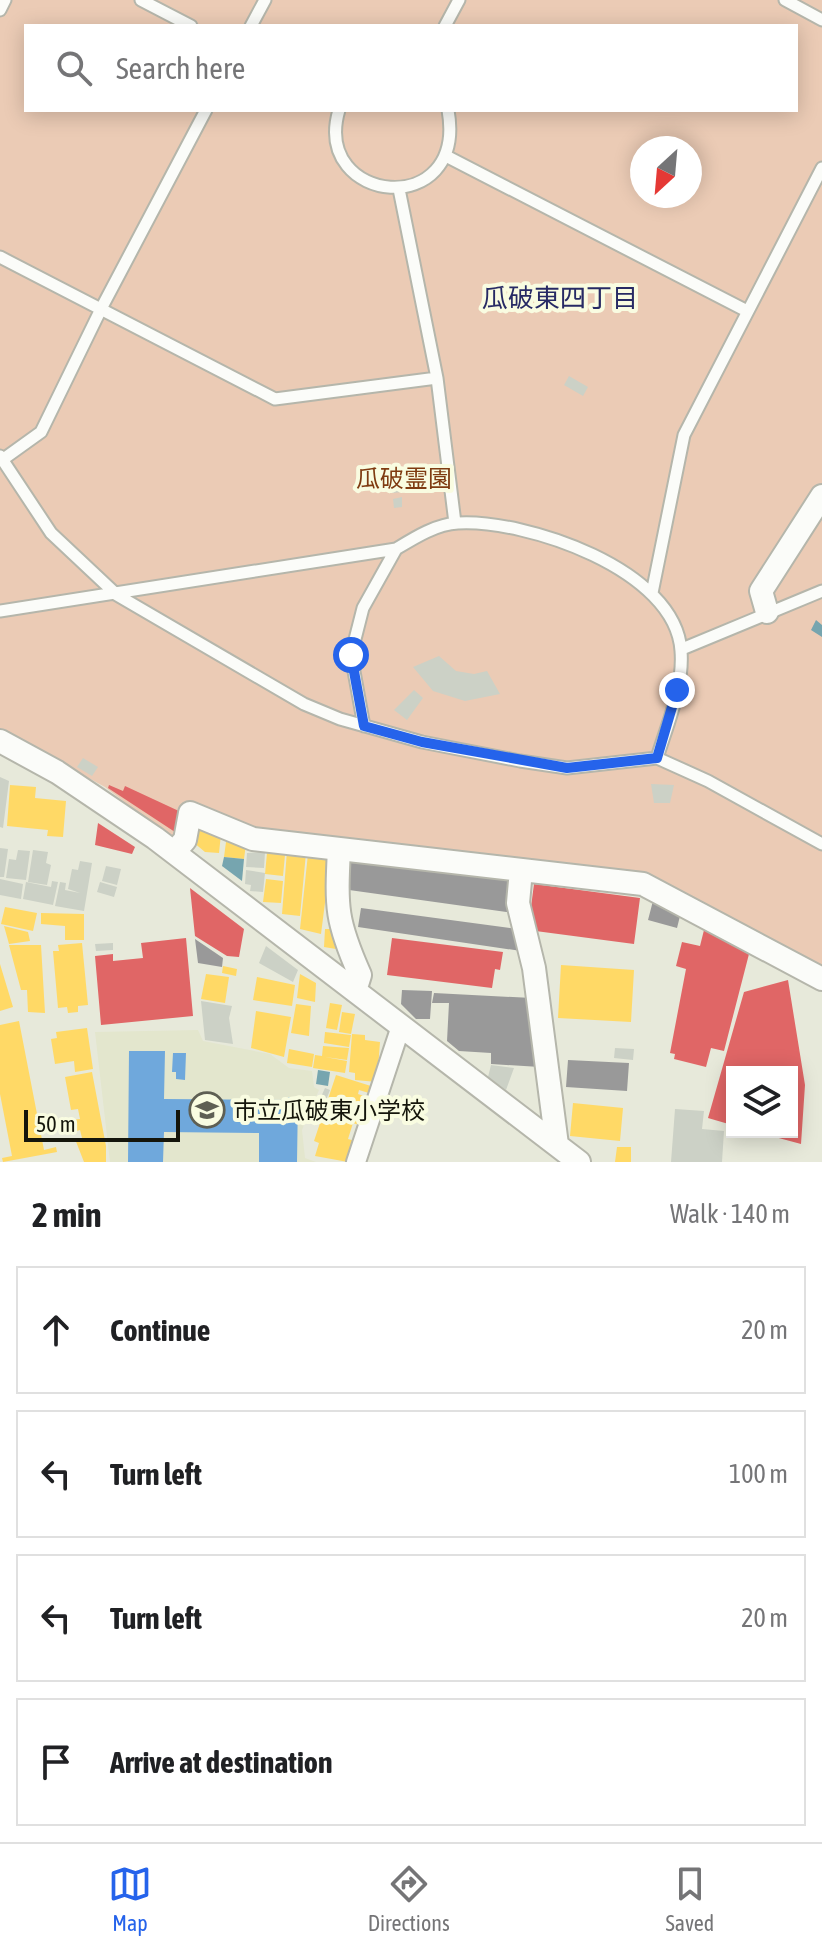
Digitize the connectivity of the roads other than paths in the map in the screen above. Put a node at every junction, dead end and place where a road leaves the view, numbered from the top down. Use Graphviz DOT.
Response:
graph roads {
  1 [pos="5,0"];
  2 [pos="141,0"];
  3 [pos="265,0"];
  4 [pos="459,0"];
  5 [pos="785,0"];
  6 [pos="0,10"];
  7 [pos="822,20"];
  8 [pos="187,24"];
  9 [pos="252,24"];
  10 [pos="446,24"];
  11 [pos="205,112"];
  12 [pos="338,112"];
  13 [pos="448,112"];
  14 [pos="446,156"];
  15 [pos="822,168"];
  16 [pos="399,189"];
  17 [pos="0,257"];
  18 [pos="102,307"];
  19 [pos="747,311"];
  20 [pos="437,378"];
  21 [pos="1,458"];
  22 [pos="822,496"];
  23 [pos="455,523"];
  24 [pos="396,549"];
  25 [pos="822,591"];
  26 [pos="652,593"];
  27 [pos="117,595"];
  28 [pos="0,611"];
  29 [pos="767,612"];
  30 [pos="682,649"];
  31 [pos="364,726"];
  32 [pos="0,741"];
  33 [pos="657,758"];
  34 [pos="822,844"];
  35 [pos="339,849"];
  36 [pos="174,852"];
  37 [pos="521,870"];
  38 [pos="822,979"];
  39 [pos="355,991"];
  40 [pos="401,1026"];
  41 [pos="557,1145"];
  42 [pos="356,1162"];
  43 [pos="579,1162"];
  1 -- 6 [label="lane"];
  2 -- 8 [label="lane"];
  3 -- 9 [label="lane"];
  4 -- 10 [label="lane"];
  5 -- 7 [label="lane"];
  11 -- 18 [label="lane"];
  12 -- 16 [label="lane"];
  13 -- 14 [label="lane"];
  14 -- 16 [label="lane"];
  14 -- 19 [label="lane"];
  15 -- 19 [label="lane"];
  16 -- 20 [label="lane"];
  17 -- 18 [label="lane"];
  18 -- 20 [label="lane"];
  18 -- 21 [label="lane"];
  19 -- 26 [label="lane"];
  20 -- 23 [label="lane"];
  21 -- 27 [label="lane"];
  22 -- 29 [label="street"];
  23 -- 24 [label="lane"];
  23 -- 26 [label="lane"];
  24 -- 27 [label="lane"];
  24 -- 31 [label="lane"];
  25 -- 29 [label="lane"];
  26 -- 30 [label="lane"];
  27 -- 28 [label="lane"];
  27 -- 31 [label="lane"];
  29 -- 30 [label="lane"];
  30 -- 33 [label="lane"];
  31 -- 33 [label="lane"];
  32 -- 36 [label="street"];
  33 -- 34 [label="lane"];
  35 -- 36 [label="street"];
  35 -- 37 [label="street"];
  35 -- 39 [label="street"];
  36 -- 39 [label="street"];
  37 -- 38 [label="street"];
  37 -- 41 [label="street"];
  39 -- 40 [label="street"];
  40 -- 41 [label="street"];
  40 -- 42 [label="street"];
  41 -- 43 [label="street"];
}
